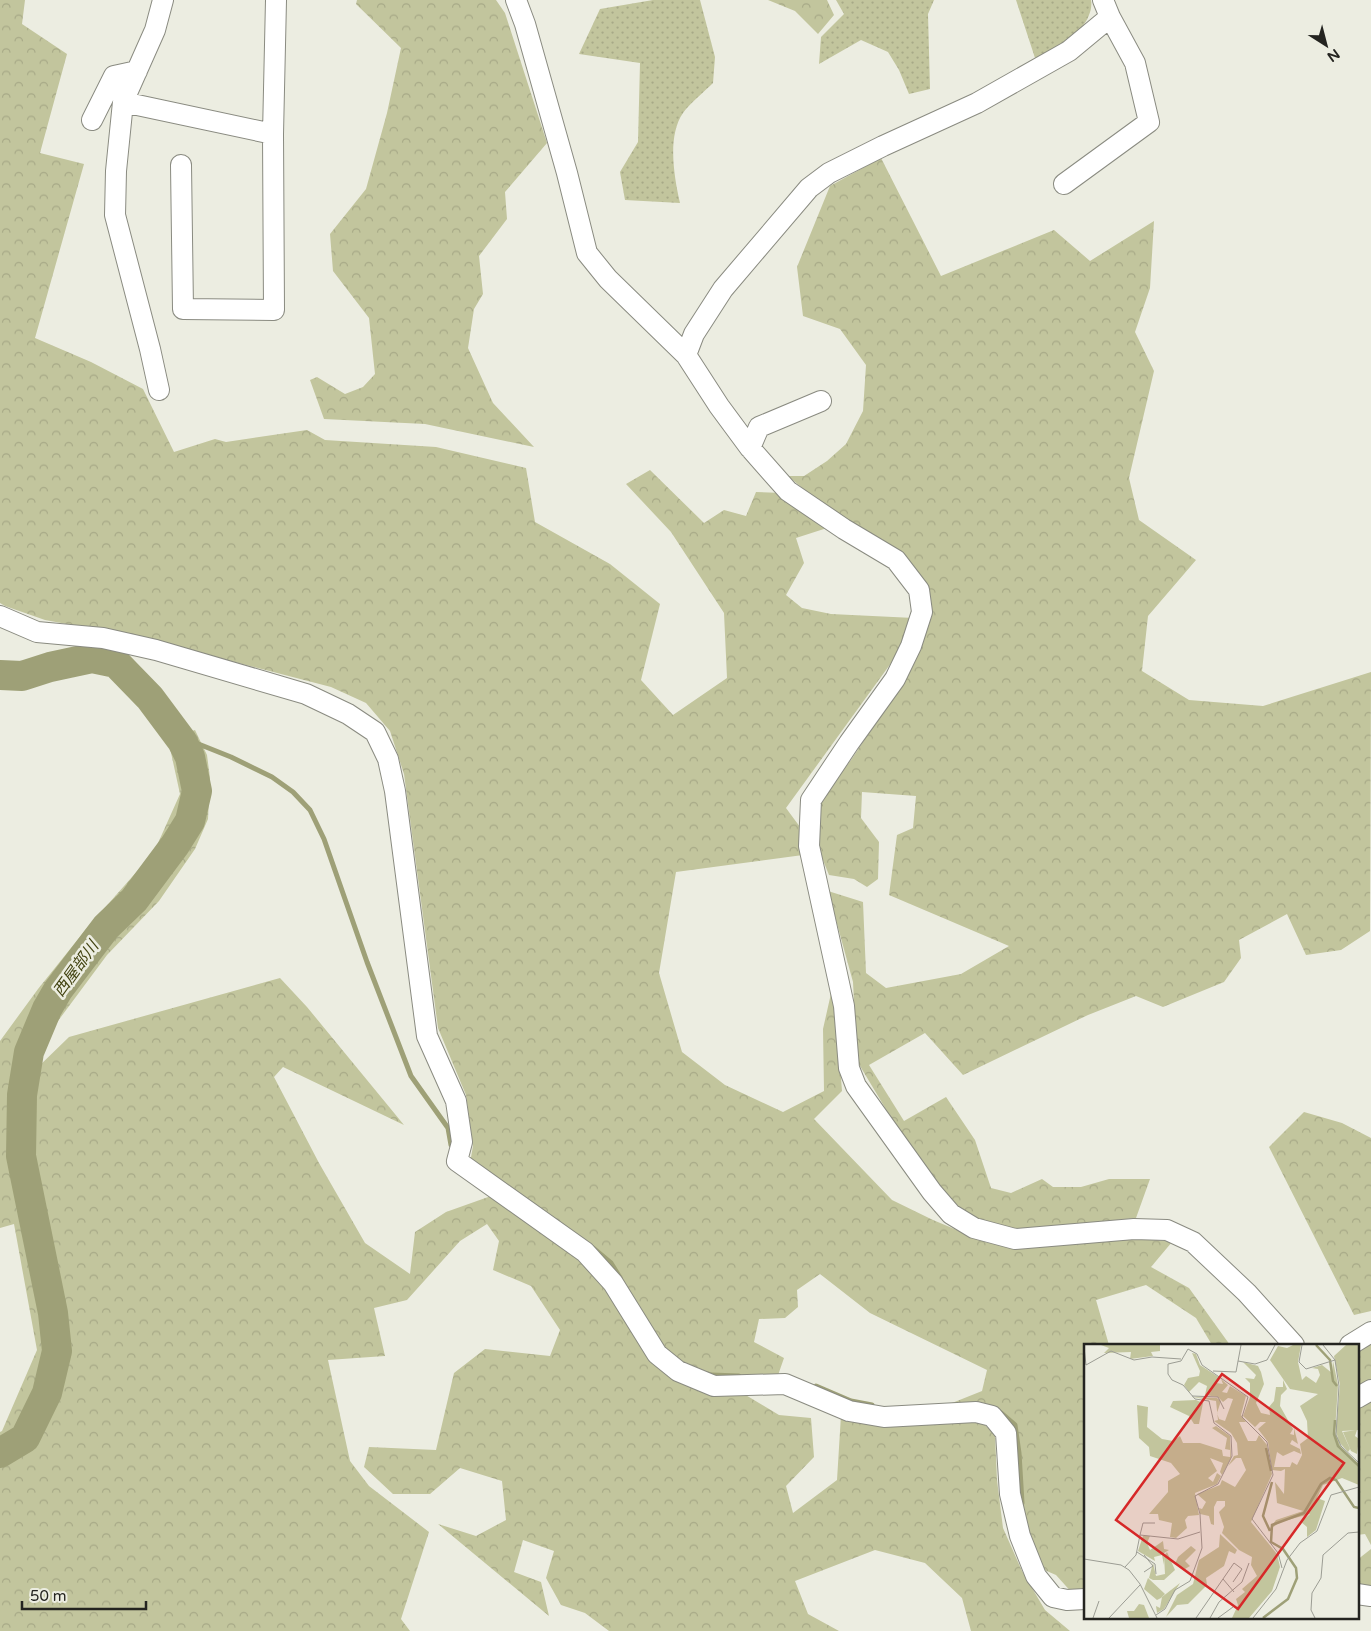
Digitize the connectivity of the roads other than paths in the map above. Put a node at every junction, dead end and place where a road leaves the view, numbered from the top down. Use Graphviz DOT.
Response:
graph roads {
  1 [pos="163,0"];
  2 [pos="276,0"];
  3 [pos="516,0"];
  4 [pos="1106,9"];
  5 [pos="137,71"];
  6 [pos="123,102"];
  7 [pos="92,120"];
  8 [pos="273,134"];
  9 [pos="181,165"];
  10 [pos="1064,184"];
  11 [pos="686,355"];
  12 [pos="159,390"];
  13 [pos="821,401"];
  14 [pos="750,448"];
  15 [pos="0,616"];
  16 [pos="1371,1332"];
  17 [pos="1293,1344"];
  18 [pos="1352,1344"];
  19 [pos="1371,1390"];
  20 [pos="1358,1397"];
  21 [pos="1358,1594"];
  22 [pos="1371,1596"];
  23 [pos="1084,1598"];
  1 -- 5 [label="street"];
  2 -- 8 [label="street"];
  3 -- 11 [label="street"];
  4 -- 10 [label="street"];
  4 -- 11 [label="street"];
  5 -- 6 [label="street"];
  5 -- 7 [label="street"];
  6 -- 8 [label="street"];
  6 -- 12 [label="street"];
  8 -- 9 [label="street"];
  11 -- 14 [label="street"];
  13 -- 14 [label="street"];
  14 -- 17 [label="street"];
  15 -- 23 [label="street"];
  16 -- 18 [label="street"];
  19 -- 20 [label="street"];
  21 -- 22 [label="street"];
}
